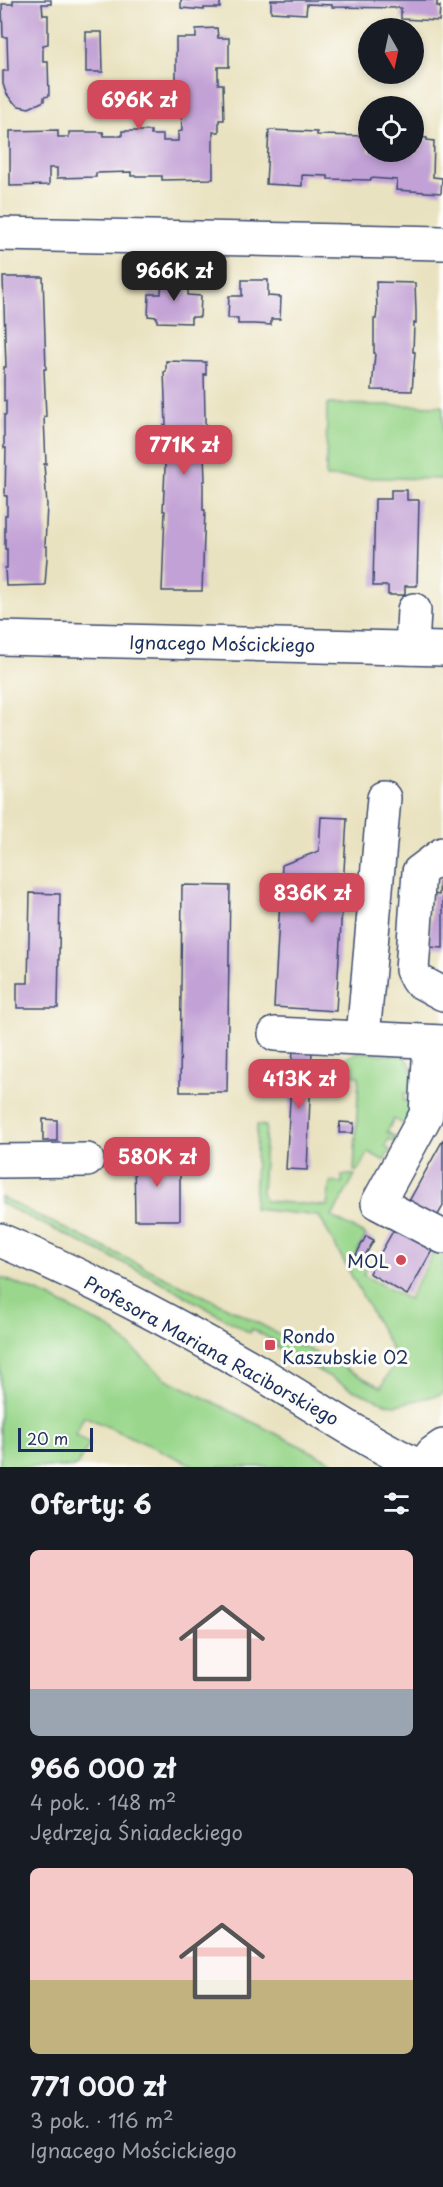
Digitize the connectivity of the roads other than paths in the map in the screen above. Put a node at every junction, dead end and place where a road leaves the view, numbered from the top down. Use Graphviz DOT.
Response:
graph roads {
  1 [pos="0,234"];
  2 [pos="443,243"];
  3 [pos="414,610"];
  4 [pos="0,638"];
  5 [pos="427,648"];
  6 [pos="384,798"];
  7 [pos="443,854"];
  8 [pos="443,994"];
  9 [pos="275,1034"];
  10 [pos="363,1037"];
  11 [pos="437,1042"];
  12 [pos="435,1119"];
  13 [pos="87,1160"];
  14 [pos="0,1161"];
  15 [pos="443,1237"];
  16 [pos="0,1240"];
  17 [pos="443,1446"];
  18 [pos="421,1467"];
  1 -- 2 [label="street"];
  3 -- 5 [label="street"];
  4 -- 5 [label="street, Ignacego Mościckiego"];
  6 -- 10 [label="street"];
  7 -- 8 [label="street"];
  9 -- 10 [label="street"];
  10 -- 11 [label="street"];
  11 -- 12 [label="street"];
  12 -- 15 [label="street"];
  13 -- 14 [label="street"];
  16 -- 18 [label="street, Profesora Mariana Raciborskiego"];
  17 -- 18 [label="street"];
}
